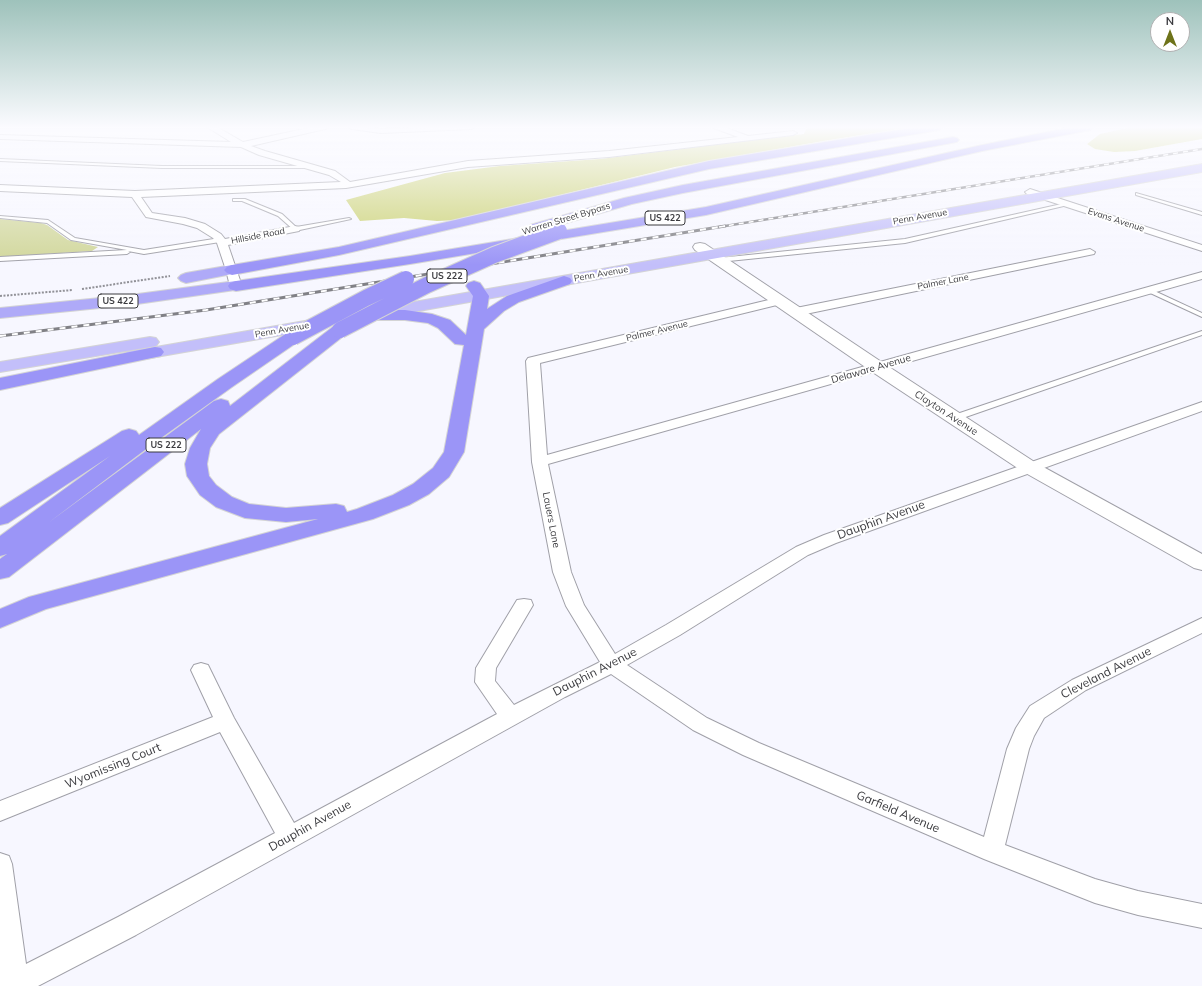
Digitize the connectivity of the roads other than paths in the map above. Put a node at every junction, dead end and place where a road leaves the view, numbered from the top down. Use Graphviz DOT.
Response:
graph roads {
  1 [pos="333,173"];
  2 [pos="416,173"];
  3 [pos="675,173"];
  4 [pos="770,173"];
  5 [pos="809,173"];
  6 [pos="873,173"];
  7 [pos="1145,173"];
  8 [pos="1170,173"];
  9 [pos="346,185"];
  10 [pos="0,188"];
  11 [pos="136,194"];
  12 [pos="1036,194"];
  13 [pos="1138,194"];
  14 [pos="235,200"];
  15 [pos="1066,204"];
  16 [pos="1202,214"];
  17 [pos="0,216"];
  18 [pos="349,219"];
  19 [pos="295,229"];
  20 [pos="221,242"];
  21 [pos="1202,248"];
  22 [pos="144,252"];
  23 [pos="1090,252"];
  24 [pos="710,254"];
  25 [pos="0,259"];
  26 [pos="232,270"];
  27 [pos="1202,275"];
  28 [pos="564,280"];
  29 [pos="236,286"];
  30 [pos="1148,290"];
  31 [pos="475,293"];
  32 [pos="781,301"];
  33 [pos="0,302"];
  34 [pos="796,312"];
  35 [pos="0,313"];
  36 [pos="368,315"];
  37 [pos="1202,315"];
  38 [pos="340,330"];
  39 [pos="1202,333"];
  40 [pos="468,334"];
  41 [pos="293,337"];
  42 [pos="155,352"];
  43 [pos="534,361"];
  44 [pos="0,367"];
  45 [pos="877,367"];
  46 [pos="0,379"];
  47 [pos="0,384"];
  48 [pos="1202,406"];
  49 [pos="954,418"];
  50 [pos="540,462"];
  51 [pos="1029,467"];
  52 [pos="0,518"];
  53 [pos="0,548"];
  54 [pos="1202,563"];
  55 [pos="0,571"];
  56 [pos="524,605"];
  57 [pos="0,619"];
  58 [pos="1202,625"];
  59 [pos="612,665"];
  60 [pos="201,670"];
  61 [pos="511,717"];
  62 [pos="225,721"];
  63 [pos="0,811"];
  64 [pos="290,837"];
  65 [pos="992,851"];
  66 [pos="0,864"];
  67 [pos="1202,916"];
  68 [pos="12,985"];
  1 -- 9 [label="street"];
  2 -- 9 [label="street"];
  3 -- 26 [label="highway, US 422"];
  4 -- 41 [label="highway, Warren Street Bypass / US 222, bridge"];
  5 -- 38 [label="highway, Warren Street Bypass / US 222, bridge"];
  6 -- 29 [label="highway, US 422"];
  7 -- 12 [label="main road, Penn Avenue"];
  8 -- 12 [label="main road, Penn Avenue"];
  9 -- 11 [label="street"];
  10 -- 11 [label="street"];
  11 -- 20 [label="street"];
  12 -- 15 [label="street, Evans Avenue"];
  12 -- 24 [label="main road, Penn Avenue"];
  13 -- 16 [label="lane"];
  14 -- 19 [label="lane"];
  15 -- 21 [label="street, Evans Avenue"];
  15 -- 24 [label="lane"];
  17 -- 22 [label="lane"];
  18 -- 19 [label="lane"];
  19 -- 20 [label="street, Hillside Road"];
  20 -- 22 [label="lane"];
  20 -- 26 [label="street"];
  22 -- 25 [label="lane"];
  23 -- 34 [label="street, Palmer Lane"];
  24 -- 28 [label="main road, Penn Avenue"];
  24 -- 31 [label="main road, Penn Avenue"];
  24 -- 32 [label="street, Clayton Avenue"];
  26 -- 29 [label="street"];
  26 -- 33 [label="highway, US 422"];
  27 -- 30 [label="street, Delaware Avenue"];
  28 -- 31 [label="main road, Penn Avenue"];
  28 -- 40 [label="highway"];
  29 -- 35 [label="highway, US 422"];
  30 -- 37 [label="lane"];
  30 -- 45 [label="street, Delaware Avenue"];
  31 -- 36 [label="main road, Penn Avenue"];
  31 -- 40 [label="highway"];
  31 -- 44 [label="main road, Penn Avenue"];
  32 -- 34 [label="street, Clayton Avenue"];
  32 -- 43 [label="street, Palmer Avenue"];
  34 -- 45 [label="street, Clayton Avenue"];
  36 -- 40 [label="highway"];
  36 -- 42 [label="main road, Penn Avenue"];
  38 -- 40 [label="highway"];
  38 -- 55 [label="highway, US 222"];
  39 -- 49 [label="lane"];
  40 -- 57 [label="highway"];
  41 -- 52 [label="highway"];
  41 -- 53 [label="highway, US 222"];
  42 -- 46 [label="main road, Penn Avenue"];
  42 -- 47 [label="highway"];
  43 -- 50 [label="street, Lauers Lane"];
  45 -- 49 [label="street, Clayton Avenue"];
  45 -- 50 [label="street, Delaware Avenue"];
  48 -- 51 [label="street, Dauphin Avenue"];
  49 -- 51 [label="street, Clayton Avenue"];
  50 -- 59 [label="street, Lauers Lane"];
  51 -- 54 [label="street, Clayton Avenue"];
  51 -- 59 [label="street, Dauphin Avenue"];
  56 -- 61 [label="street"];
  58 -- 65 [label="street, Cleveland Avenue"];
  59 -- 61 [label="street, Dauphin Avenue"];
  59 -- 65 [label="street, Garfield Avenue"];
  60 -- 62 [label="street"];
  61 -- 64 [label="street, Dauphin Avenue"];
  62 -- 63 [label="street, Wyomissing Court"];
  62 -- 64 [label="street"];
  64 -- 68 [label="street, Dauphin Avenue"];
  65 -- 67 [label="street, Garfield Avenue"];
  66 -- 68 [label="street"];
}
